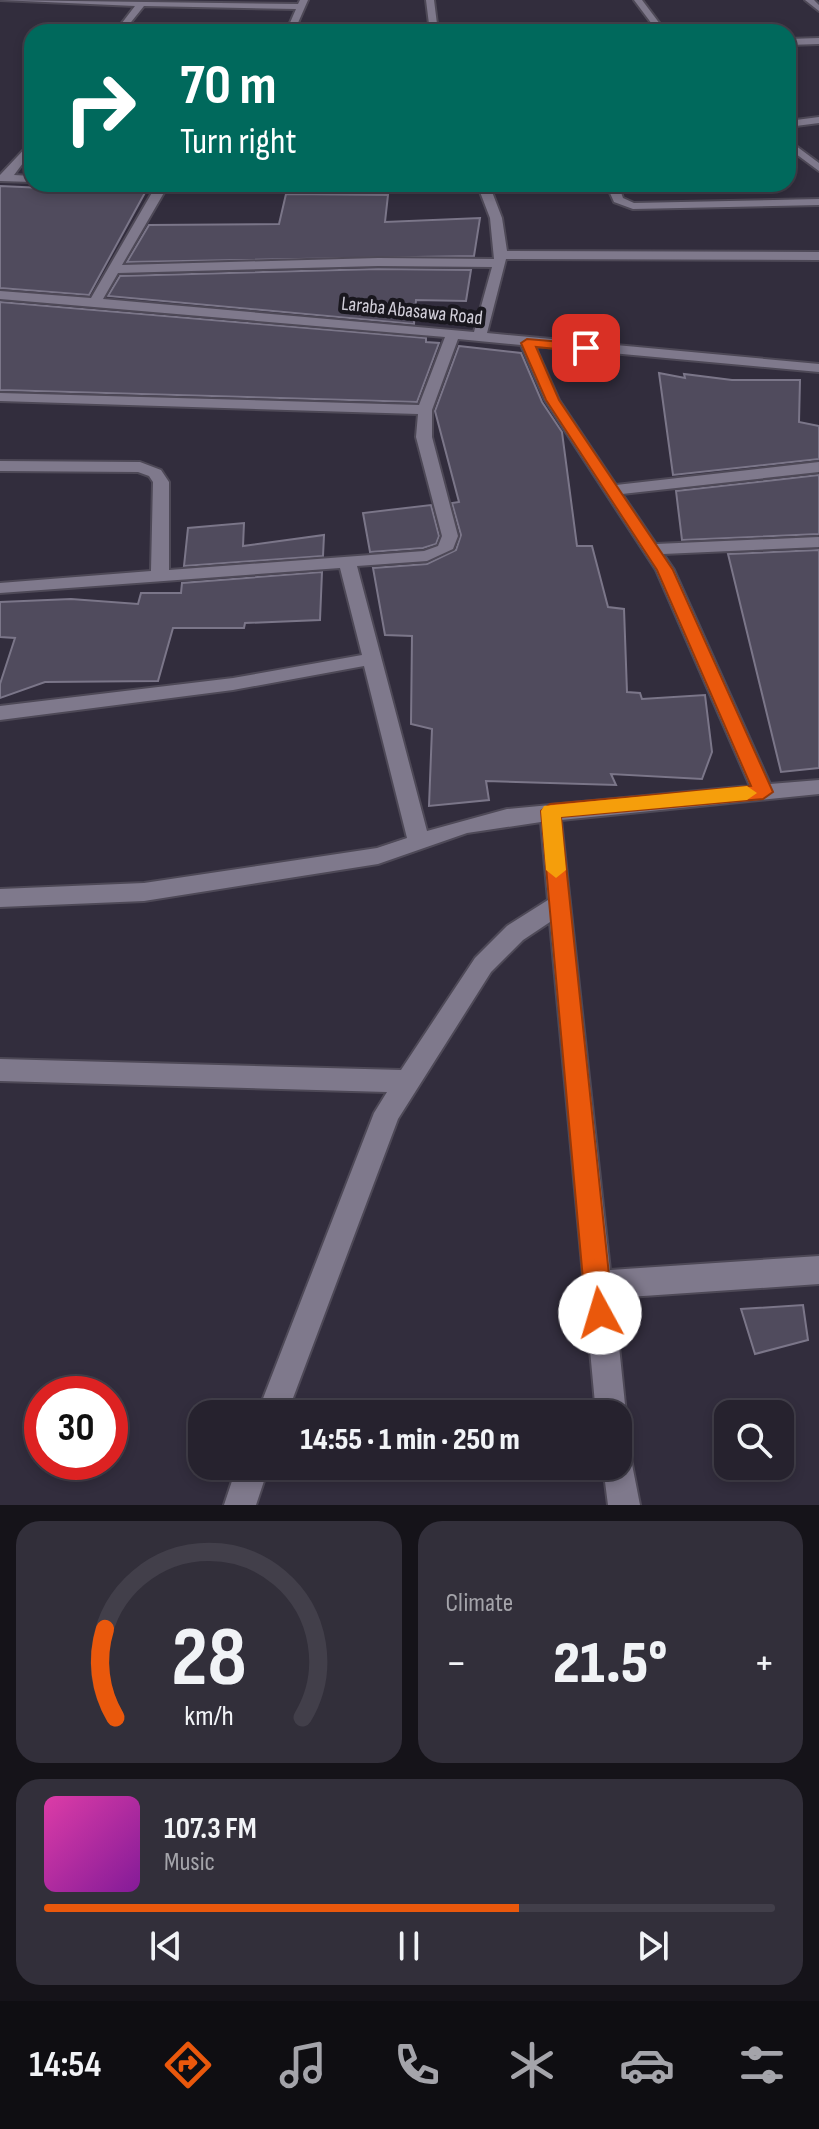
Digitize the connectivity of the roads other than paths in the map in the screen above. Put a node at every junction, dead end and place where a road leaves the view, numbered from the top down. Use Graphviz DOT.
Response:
graph roads {
  1 [pos="0,0"];
  2 [pos="430,0"];
  3 [pos="638,0"];
  4 [pos="809,0"];
  5 [pos="142,2"];
  6 [pos="302,4"];
  7 [pos="819,9"];
  8 [pos="125,24"];
  9 [pos="293,24"];
  10 [pos="433,24"];
  11 [pos="656,24"];
  12 [pos="819,41"];
  13 [pos="796,42"];
  14 [pos="819,120"];
  15 [pos="796,123"];
  16 [pos="796,149"];
  17 [pos="24,153"];
  18 [pos="819,168"];
  19 [pos="3,178"];
  20 [pos="24,179"];
  21 [pos="158,192"];
  22 [pos="486,192"];
  23 [pos="615,192"];
  24 [pos="819,202"];
  25 [pos="819,256"];
  26 [pos="499,259"];
  27 [pos="114,269"];
  28 [pos="0,296"];
  29 [pos="95,302"];
  30 [pos="452,336"];
  31 [pos="479,339"];
  32 [pos="527,343"];
  33 [pos="819,368"];
  34 [pos="0,397"];
  35 [pos="425,410"];
  36 [pos="0,466"];
  37 [pos="819,467"];
  38 [pos="614,490"];
  39 [pos="819,542"];
  40 [pos="652,549"];
  41 [pos="347,562"];
  42 [pos="160,575"];
  43 [pos="0,588"];
  44 [pos="371,659"];
  45 [pos="0,713"];
  46 [pos="819,787"];
  47 [pos="763,792"];
  48 [pos="550,811"];
  49 [pos="419,843"];
  50 [pos="0,898"];
  51 [pos="560,904"];
  52 [pos="0,1070"];
  53 [pos="408,1081"];
  54 [pos="819,1270"];
  55 [pos="597,1285"];
  56 [pos="277,1400"];
  57 [pos="609,1400"];
  58 [pos="248,1480"];
  59 [pos="621,1480"];
  60 [pos="240,1505"];
  61 [pos="624,1505"];
  1 -- 5 [label="street"];
  2 -- 10 [label="street"];
  3 -- 11 [label="street"];
  4 -- 7 [label="street"];
  5 -- 6 [label="street"];
  5 -- 8 [label="street"];
  6 -- 9 [label="street"];
  12 -- 13 [label="street"];
  14 -- 15 [label="street"];
  16 -- 18 [label="street"];
  17 -- 19 [label="street"];
  19 -- 20 [label="street"];
  21 -- 27 [label="street"];
  22 -- 26 [label="street"];
  23 -- 24 [label="street"];
  25 -- 26 [label="street"];
  26 -- 27 [label="street"];
  26 -- 31 [label="street"];
  27 -- 29 [label="street"];
  28 -- 29 [label="street, Laraba Abasawa Road"];
  29 -- 30 [label="street, Laraba Abasawa Road"];
  30 -- 31 [label="street, Laraba Abasawa Road"];
  30 -- 35 [label="street"];
  31 -- 32 [label="street, Laraba Abasawa Road"];
  32 -- 33 [label="street, Laraba Abasawa Road"];
  32 -- 38 [label="street"];
  34 -- 35 [label="street"];
  35 -- 41 [label="street"];
  36 -- 42 [label="street"];
  37 -- 38 [label="street"];
  38 -- 40 [label="street"];
  39 -- 40 [label="street"];
  40 -- 47 [label="street"];
  41 -- 42 [label="street"];
  41 -- 44 [label="street"];
  42 -- 43 [label="street"];
  44 -- 45 [label="street"];
  44 -- 49 [label="street"];
  46 -- 47 [label="street"];
  47 -- 48 [label="street"];
  48 -- 49 [label="street"];
  48 -- 51 [label="street"];
  49 -- 50 [label="street"];
  51 -- 53 [label="street"];
  51 -- 55 [label="street"];
  52 -- 53 [label="street"];
  53 -- 56 [label="street"];
  54 -- 55 [label="street"];
  55 -- 57 [label="street"];
  58 -- 60 [label="street"];
  59 -- 61 [label="street"];
}
